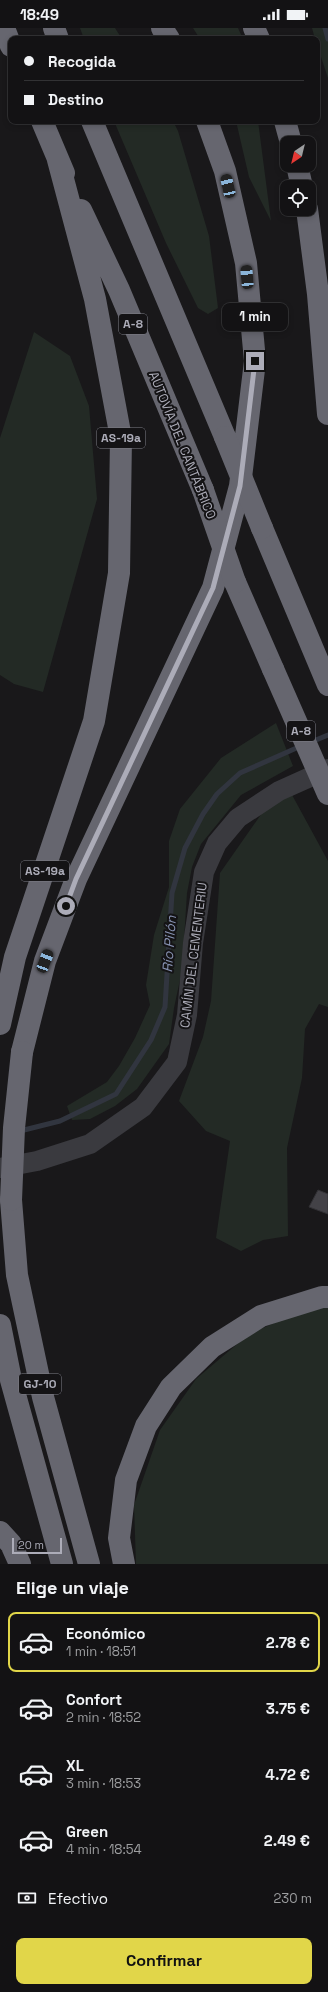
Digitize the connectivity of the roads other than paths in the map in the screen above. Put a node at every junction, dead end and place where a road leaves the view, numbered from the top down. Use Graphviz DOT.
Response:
graph roads {
  1 [pos="4,28"];
  2 [pos="8,38"];
  3 [pos="43,124"];
  4 [pos="93,124"];
  5 [pos="208,124"];
  6 [pos="286,124"];
  7 [pos="289,136"];
  8 [pos="58,160"];
  9 [pos="308,216"];
  10 [pos="328,414"];
  11 [pos="328,685"];
  12 [pos="328,769"];
  13 [pos="328,794"];
  14 [pos="0,1024"];
  15 [pos="0,1168"];
  16 [pos="11,1200"];
  17 [pos="328,1296"];
  18 [pos="0,1325"];
  19 [pos="0,1532"];
  20 [pos="20,1564"];
  21 [pos="62,1564"];
  22 [pos="90,1564"];
  23 [pos="124,1564"];
  1 -- 2 [label="highway"];
  3 -- 8 [label="highway, AUTOVÍA DEL CANTÁBRICO / A-8"];
  4 -- 11 [label="highway, bridge"];
  5 -- 16 [label="highway, AS-19a, bridge"];
  6 -- 7 [label="highway"];
  8 -- 13 [label="highway, AUTOVÍA DEL CANTÁBRICO / A-8, bridge"];
  8 -- 14 [label="highway, AS-19a"];
  9 -- 10 [label="highway"];
  12 -- 15 [label="street, CAMÍN DEL CEMENTERIU"];
  16 -- 22 [label="highway, GJ-10"];
  17 -- 23 [label="highway"];
  18 -- 21 [label="highway, GJ-10"];
  19 -- 20 [label="highway"];
}
